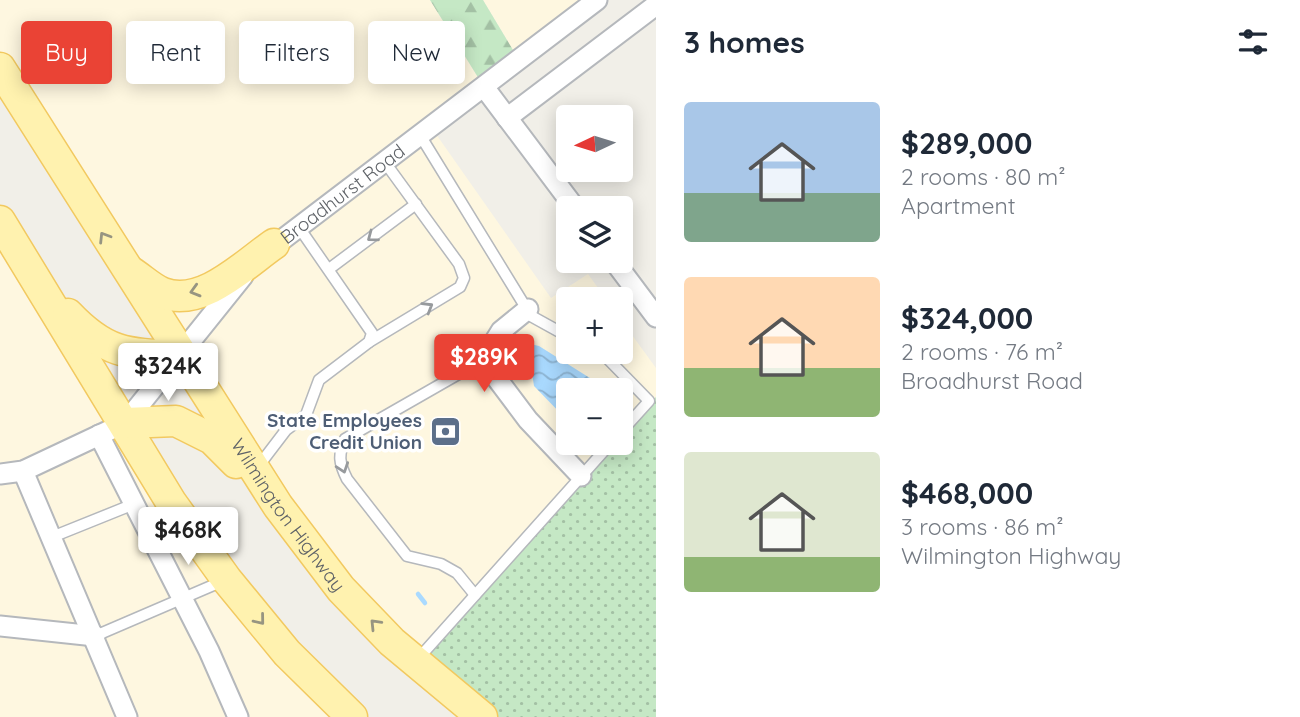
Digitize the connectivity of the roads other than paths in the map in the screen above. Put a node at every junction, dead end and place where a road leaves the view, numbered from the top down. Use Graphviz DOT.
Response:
graph roads {
  1 [pos="597,0"];
  2 [pos="656,5"];
  3 [pos="0,68"];
  4 [pos="484,87"];
  5 [pos="507,118"];
  6 [pos="420,135"];
  7 [pos="384,161"];
  8 [pos="566,196"];
  9 [pos="416,204"];
  10 [pos="0,221"];
  11 [pos="298,226"];
  12 [pos="274,244"];
  13 [pos="123,266"];
  14 [pos="329,269"];
  15 [pos="623,273"];
  16 [pos="32,274"];
  17 [pos="527,309"];
  18 [pos="656,317"];
  19 [pos="556,330"];
  20 [pos="369,342"];
  21 [pos="180,356"];
  22 [pos="484,360"];
  23 [pos="613,364"];
  24 [pos="627,378"];
  25 [pos="633,385"];
  26 [pos="633,419"];
  27 [pos="112,429"];
  28 [pos="600,455"];
  29 [pos="23,471"];
  30 [pos="254,471"];
  31 [pos="0,474"];
  32 [pos="581,476"];
  33 [pos="134,504"];
  34 [pos="278,506"];
  35 [pos="52,537"];
  36 [pos="227,580"];
  37 [pos="475,595"];
  38 [pos="183,600"];
  39 [pos="0,626"];
  40 [pos="95,636"];
  41 [pos="415,662"];
  42 [pos="127,717"];
  43 [pos="238,717"];
  44 [pos="352,717"];
  45 [pos="482,717"];
  1 -- 4 [label="street, Broadhurst Road"];
  2 -- 5 [label="street"];
  13 -- 3 [label="main road, Wilmington Highway, one-way"];
  4 -- 5 [label="street"];
  4 -- 6 [label="street, Broadhurst Road"];
  5 -- 8 [label="street"];
  6 -- 7 [label="street, Broadhurst Road"];
  6 -- 17 [label="lane"];
  7 -- 9 [label="lane"];
  7 -- 11 [label="street, Broadhurst Road"];
  9 -- 14 [label="lane, one-way"];
  20 -- 9 [label="lane, one-way"];
  10 -- 16 [label="main road"];
  11 -- 12 [label="street, Broadhurst Road"];
  11 -- 14 [label="lane"];
  12 -- 13 [label="main road, one-way"];
  12 -- 21 [label="street, Broadhurst Road"];
  13 -- 21 [label="main road, Wilmington Highway"];
  14 -- 20 [label="lane"];
  15 -- 18 [label="street"];
  16 -- 21 [label="main road"];
  16 -- 27 [label="main road"];
  17 -- 19 [label="lane"];
  17 -- 22 [label="street"];
  20 -- 30 [label="lane"];
  21 -- 27 [label="street, Broadhurst Road"];
  21 -- 30 [label="main road, Wilmington Highway"];
  22 -- 32 [label="street"];
  22 -- 37 [label="lane, one-way"];
  23 -- 24 [label="lane"];
  25 -- 26 [label="lane"];
  27 -- 29 [label="street"];
  27 -- 33 [label="street"];
  27 -- 34 [label="main road"];
  27 -- 36 [label="main road"];
  28 -- 32 [label="lane"];
  29 -- 31 [label="street"];
  29 -- 35 [label="street"];
  30 -- 34 [label="main road, Wilmington Highway"];
  32 -- 37 [label="lane"];
  33 -- 35 [label="lane"];
  33 -- 38 [label="street"];
  41 -- 34 [label="main road, Wilmington Highway, one-way"];
  35 -- 40 [label="street"];
  36 -- 38 [label="lane"];
  36 -- 44 [label="main road, one-way"];
  37 -- 41 [label="lane"];
  38 -- 40 [label="lane"];
  38 -- 43 [label="street"];
  39 -- 40 [label="street"];
  40 -- 42 [label="street"];
  41 -- 45 [label="main road, Wilmington Highway"];
}
